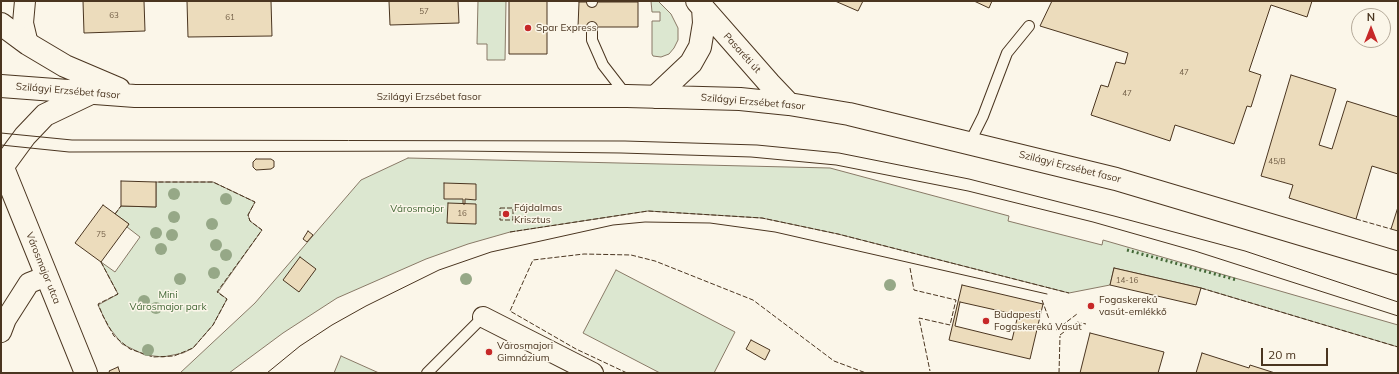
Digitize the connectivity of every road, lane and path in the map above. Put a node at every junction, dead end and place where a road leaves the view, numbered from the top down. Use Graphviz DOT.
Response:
graph roads {
  1 [pos="25,1"];
  2 [pos="700,5"];
  3 [pos="1,24"];
  4 [pos="1028,26"];
  5 [pos="592,27"];
  6 [pos="28,44"];
  7 [pos="1,86"];
  8 [pos="91,93"];
  9 [pos="135,96"];
  10 [pos="627,96"];
  11 [pos="655,97"];
  12 [pos="789,104"];
  13 [pos="970,142"];
  14 [pos="2,164"];
  15 [pos="1398,263"];
  16 [pos="47,276"];
  17 [pos="483,317"];
  18 [pos="1,332"];
  19 [pos="86,373"];
  20 [pos="427,373"];
  21 [pos="593,373"];
  1 -- 6 [label="street"];
  2 -- 11 [label="main road"];
  2 -- 12 [label="main road, Pasaréti út"];
  3 -- 6 [label="main road, Szilágyi Erzsébet fasor"];
  4 -- 13 [label="lane"];
  5 -- 10 [label="lane"];
  6 -- 9 [label="main road, Szilágyi Erzsébet fasor"];
  7 -- 8 [label="main road, Szilágyi Erzsébet fasor"];
  8 -- 9 [label="main road, Szilágyi Erzsébet fasor"];
  8 -- 14 [label="main road"];
  9 -- 10 [label="main road, Szilágyi Erzsébet fasor"];
  10 -- 11 [label="main road, Szilágyi Erzsébet fasor"];
  11 -- 12 [label="main road, Szilágyi Erzsébet fasor"];
  12 -- 13 [label="main road, Szilágyi Erzsébet fasor"];
  13 -- 15 [label="main road, Szilágyi Erzsébet fasor"];
  14 -- 16 [label="main road, Városmajor utca"];
  16 -- 18 [label="street"];
  16 -- 19 [label="main road, Városmajor utca"];
  17 -- 20 [label="lane"];
  17 -- 21 [label="street"];
}
